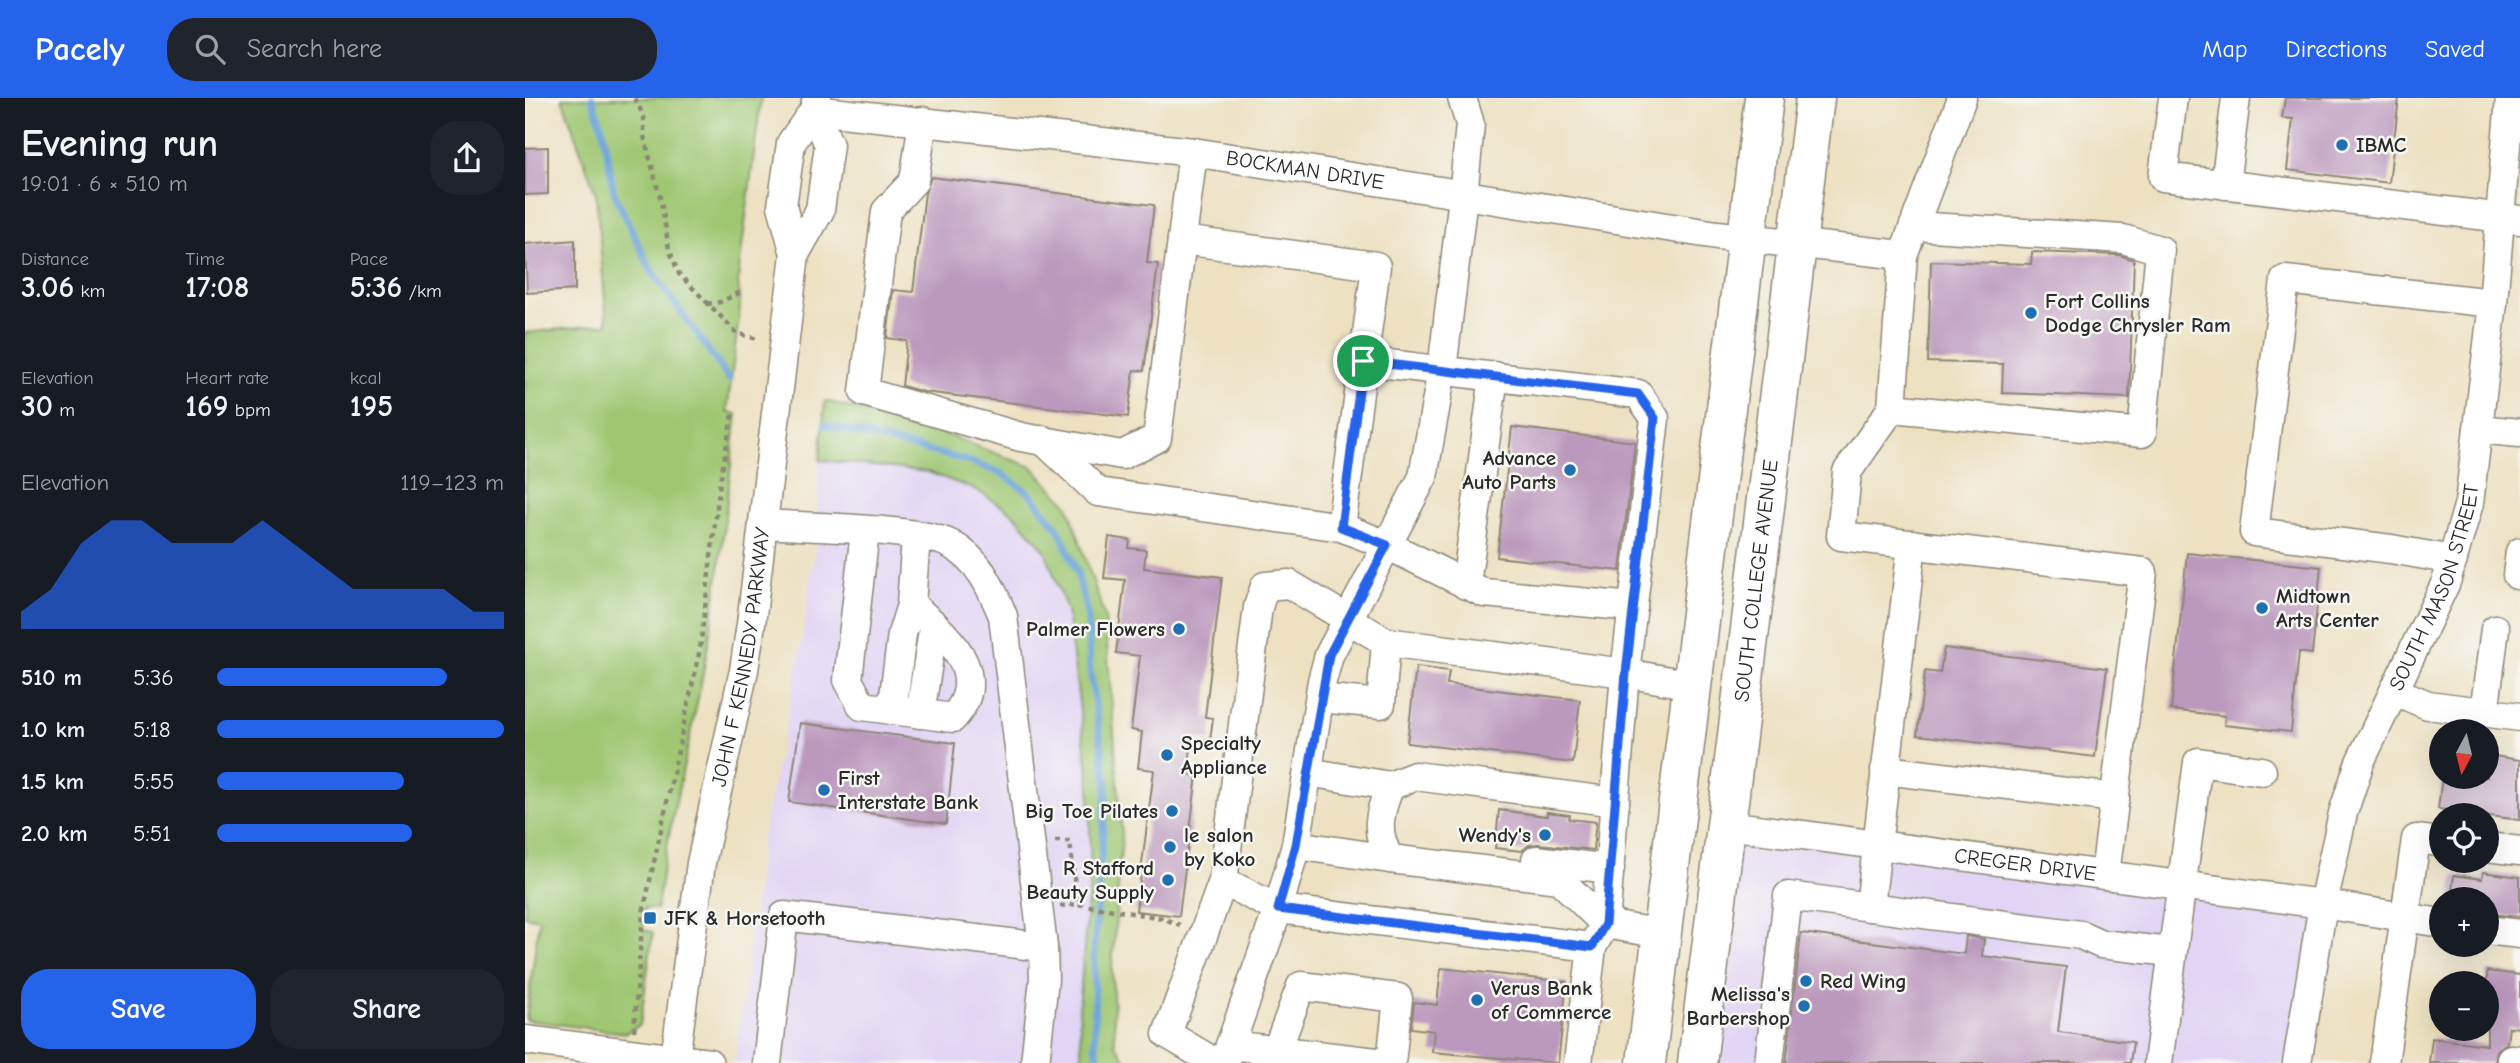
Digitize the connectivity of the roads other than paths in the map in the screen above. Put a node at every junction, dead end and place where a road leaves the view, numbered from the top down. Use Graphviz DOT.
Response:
graph roads {
  1 [pos="1462,98"];
  2 [pos="1764,98"];
  3 [pos="1815,98"];
  4 [pos="1962,98"];
  5 [pos="2173,98"];
  6 [pos="2236,98"];
  7 [pos="2510,98"];
  8 [pos="815,104"];
  9 [pos="923,121"];
  10 [pos="1193,152"];
  11 [pos="2513,154"];
  12 [pos="2225,185"];
  13 [pos="1463,197"];
  14 [pos="2511,218"];
  15 [pos="1914,226"];
  16 [pos="1746,239"];
  17 [pos="1182,240"];
  18 [pos="1795,245"];
  19 [pos="795,254"];
  20 [pos="1903,255"];
  21 [pos="2493,303"];
  22 [pos="1363,361"];
  23 [pos="1441,370"];
  24 [pos="1495,376"];
  25 [pos="1892,408"];
  26 [pos="2478,429"];
  27 [pos="2520,433"];
  28 [pos="1043,440"];
  29 [pos="763,524"];
  30 [pos="1341,527"];
  31 [pos="865,531"];
  32 [pos="916,536"];
  33 [pos="1912,544"];
  34 [pos="1387,545"];
  35 [pos="2453,560"];
  36 [pos="1466,585"];
  37 [pos="1702,601"];
  38 [pos="1633,607"];
  39 [pos="1348,616"];
  40 [pos="934,625"];
  41 [pos="2495,629"];
  42 [pos="1386,642"];
  43 [pos="1626,673"];
  44 [pos="1692,685"];
  45 [pos="2395,691"];
  46 [pos="1320,698"];
  47 [pos="2484,713"];
  48 [pos="919,714"];
  49 [pos="2520,717"];
  50 [pos="1885,770"];
  51 [pos="2262,771"];
  52 [pos="1308,772"];
  53 [pos="1457,782"];
  54 [pos="1390,786"];
  55 [pos="2115,798"];
  56 [pos="1615,802"];
  57 [pos="1727,826"];
  58 [pos="2429,841"];
  59 [pos="1296,845"];
  60 [pos="1878,845"];
  61 [pos="2499,848"];
  62 [pos="2520,851"];
  63 [pos="1390,859"];
  64 [pos="1610,869"];
  65 [pos="2105,875"];
  66 [pos="1223,881"];
  67 [pos="2184,886"];
  68 [pos="2323,904"];
  69 [pos="1870,906"];
  70 [pos="1278,909"];
  71 [pos="2403,918"];
  72 [pos="2429,921"];
  73 [pos="2499,931"];
  74 [pos="1662,934"];
  75 [pos="2520,934"];
  76 [pos="1598,936"];
  77 [pos="1042,947"];
  78 [pos="2171,952"];
  79 [pos="1398,998"];
  80 [pos="525,1040"];
  81 [pos="1274,1056"];
  82 [pos="1223,1057"];
  83 [pos="675,1061"];
  84 [pos="709,1063"];
  85 [pos="767,1063"];
  86 [pos="1035,1063"];
  87 [pos="1385,1063"];
  88 [pos="1391,1063"];
  89 [pos="1410,1063"];
  90 [pos="1578,1063"];
  91 [pos="1646,1063"];
  92 [pos="1682,1063"];
  93 [pos="1697,1063"];
  94 [pos="1769,1063"];
  95 [pos="2158,1063"];
  96 [pos="2297,1063"];
  97 [pos="2384,1063"];
  1 -- 13 [label="street"];
  2 -- 16 [label="highway"];
  3 -- 18 [label="highway, SOUTH COLLEGE AVENUE"];
  4 -- 15 [label="street"];
  5 -- 12 [label="street"];
  6 -- 12 [label="street"];
  7 -- 11 [label="street, SOUTH MASON STREET"];
  8 -- 9 [label="street, BOCKMAN DRIVE"];
  8 -- 19 [label="street, JOHN F KENNEDY PARKWAY"];
  8 -- 19 [label="street, JOHN F KENNEDY PARKWAY"];
  9 -- 10 [label="street, BOCKMAN DRIVE"];
  9 -- 28 [label="street"];
  10 -- 13 [label="street, BOCKMAN DRIVE"];
  10 -- 17 [label="street"];
  11 -- 14 [label="street, SOUTH MASON STREET"];
  12 -- 14 [label="street"];
  13 -- 16 [label="street, BOCKMAN DRIVE"];
  13 -- 23 [label="street"];
  14 -- 21 [label="street, SOUTH MASON STREET"];
  15 -- 20 [label="street"];
  15 -- 25 [label="street"];
  16 -- 18 [label="street, BOCKMAN DRIVE"];
  16 -- 37 [label="highway"];
  17 -- 22 [label="street"];
  17 -- 28 [label="street"];
  18 -- 20 [label="street, BOCKMAN DRIVE"];
  18 -- 57 [label="highway, SOUTH COLLEGE AVENUE"];
  19 -- 29 [label="street, JOHN F KENNEDY PARKWAY"];
  20 -- 25 [label="street"];
  21 -- 26 [label="street, SOUTH MASON STREET"];
  21 -- 35 [label="street"];
  22 -- 23 [label="street"];
  22 -- 30 [label="street"];
  23 -- 24 [label="street"];
  23 -- 34 [label="street"];
  24 -- 36 [label="street"];
  24 -- 38 [label="street"];
  25 -- 33 [label="street"];
  26 -- 27 [label="street"];
  26 -- 35 [label="street, SOUTH MASON STREET"];
  28 -- 30 [label="street"];
  29 -- 31 [label="street"];
  29 -- 83 [label="street, JOHN F KENNEDY PARKWAY"];
  30 -- 34 [label="street"];
  31 -- 32 [label="street"];
  31 -- 48 [label="street"];
  32 -- 40 [label="street"];
  32 -- 77 [label="street"];
  33 -- 50 [label="street"];
  33 -- 55 [label="street"];
  34 -- 36 [label="street"];
  34 -- 39 [label="street"];
  35 -- 45 [label="street, SOUTH MASON STREET"];
  36 -- 38 [label="street"];
  37 -- 44 [label="highway"];
  37 -- 57 [label="highway"];
  38 -- 43 [label="street"];
  39 -- 42 [label="street"];
  39 -- 46 [label="street"];
  39 -- 66 [label="street"];
  40 -- 48 [label="street"];
  40 -- 48 [label="street"];
  41 -- 47 [label="street"];
  42 -- 43 [label="street"];
  42 -- 46 [label="street"];
  43 -- 44 [label="street"];
  43 -- 56 [label="street"];
  44 -- 74 [label="highway"];
  45 -- 47 [label="street"];
  45 -- 68 [label="street, SOUTH MASON STREET"];
  46 -- 52 [label="street"];
  47 -- 49 [label="street"];
  50 -- 55 [label="street"];
  50 -- 60 [label="street"];
  51 -- 67 [label="street"];
  52 -- 54 [label="street"];
  52 -- 59 [label="street"];
  53 -- 54 [label="street"];
  53 -- 56 [label="street"];
  53 -- 64 [label="street"];
  54 -- 63 [label="street"];
  55 -- 65 [label="street"];
  56 -- 64 [label="street"];
  57 -- 60 [label="street, CREGER DRIVE"];
  57 -- 93 [label="highway, SOUTH COLLEGE AVENUE"];
  58 -- 71 [label="street"];
  59 -- 63 [label="street"];
  59 -- 70 [label="street"];
  60 -- 65 [label="street, CREGER DRIVE"];
  60 -- 69 [label="street"];
  61 -- 62 [label="street"];
  63 -- 76 [label="street"];
  64 -- 76 [label="street"];
  65 -- 67 [label="street, CREGER DRIVE"];
  66 -- 70 [label="street"];
  66 -- 82 [label="street"];
  67 -- 68 [label="street, CREGER DRIVE"];
  67 -- 78 [label="street"];
  68 -- 71 [label="street, CREGER DRIVE"];
  68 -- 96 [label="street, SOUTH MASON STREET"];
  69 -- 78 [label="street"];
  69 -- 94 [label="street"];
  70 -- 76 [label="street"];
  70 -- 82 [label="street"];
  71 -- 72 [label="street, CREGER DRIVE"];
  71 -- 97 [label="street"];
  73 -- 75 [label="street"];
  74 -- 76 [label="street"];
  74 -- 91 [label="highway"];
  74 -- 92 [label="highway"];
  76 -- 90 [label="street"];
  77 -- 85 [label="street"];
  77 -- 86 [label="street"];
  78 -- 95 [label="street"];
  79 -- 81 [label="street"];
  79 -- 88 [label="street"];
  79 -- 89 [label="street"];
  80 -- 83 [label="street"];
  81 -- 82 [label="street"];
  81 -- 87 [label="street"];
  83 -- 84 [label="street"];
}
